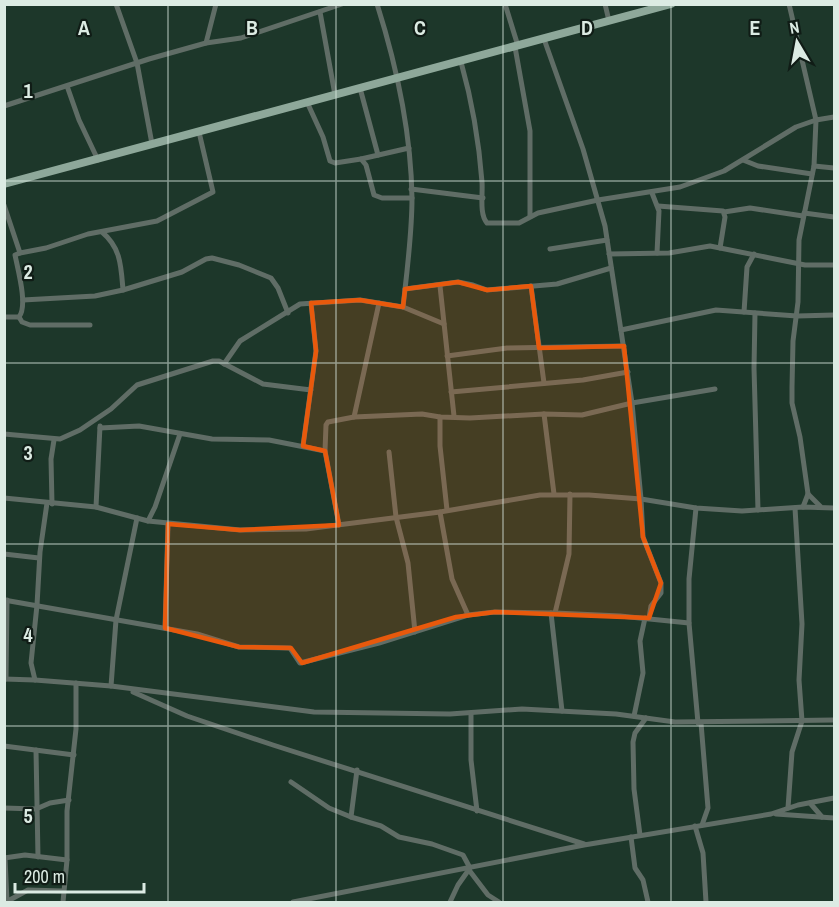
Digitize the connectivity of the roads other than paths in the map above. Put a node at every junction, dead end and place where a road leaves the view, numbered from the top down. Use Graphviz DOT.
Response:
graph roads {
  1 [pos="116,4"];
  2 [pos="216,4"];
  3 [pos="342,4"];
  4 [pos="377,4"];
  5 [pos="506,4"];
  6 [pos="605,4"];
  7 [pos="671,4"];
  8 [pos="789,4"];
  9 [pos="320,12"];
  10 [pos="609,21"];
  11 [pos="544,39"];
  12 [pos="206,44"];
  13 [pos="516,47"];
  14 [pos="461,62"];
  15 [pos="137,63"];
  16 [pos="397,78"];
  17 [pos="67,86"];
  18 [pos="360,88"];
  19 [pos="335,94"];
  20 [pos="307,102"];
  21 [pos="4,106"];
  22 [pos="834,117"];
  23 [pos="816,120"];
  24 [pos="199,132"];
  25 [pos="152,144"];
  26 [pos="410,148"];
  27 [pos="378,155"];
  28 [pos="361,159"];
  29 [pos="98,160"];
  30 [pos="743,160"];
  31 [pos="814,166"];
  32 [pos="834,168"];
  33 [pos="812,174"];
  34 [pos="4,184"];
  35 [pos="411,189"];
  36 [pos="652,193"];
  37 [pos="412,198"];
  38 [pos="483,198"];
  39 [pos="598,200"];
  40 [pos="4,205"];
  41 [pos="658,206"];
  42 [pos="724,212"];
  43 [pos="804,214"];
  44 [pos="530,216"];
  45 [pos="834,217"];
  46 [pos="102,232"];
  47 [pos="607,240"];
  48 [pos="720,248"];
  49 [pos="550,249"];
  50 [pos="20,253"];
  51 [pos="657,253"];
  52 [pos="609,254"];
  53 [pos="754,254"];
  54 [pos="798,263"];
  55 [pos="834,265"];
  56 [pos="611,268"];
  57 [pos="440,286"];
  58 [pos="531,286"];
  59 [pos="405,289"];
  60 [pos="123,290"];
  61 [pos="22,300"];
  62 [pos="310,303"];
  63 [pos="379,303"];
  64 [pos="403,307"];
  65 [pos="744,312"];
  66 [pos="288,313"];
  67 [pos="755,313"];
  68 [pos="834,315"];
  69 [pos="797,316"];
  70 [pos="4,317"];
  71 [pos="19,317"];
  72 [pos="444,324"];
  73 [pos="90,325"];
  74 [pos="621,330"];
  75 [pos="624,346"];
  76 [pos="539,348"];
  77 [pos="447,356"];
  78 [pos="224,364"];
  79 [pos="628,372"];
  80 [pos="544,383"];
  81 [pos="715,389"];
  82 [pos="311,390"];
  83 [pos="451,392"];
  84 [pos="632,403"];
  85 [pos="544,414"];
  86 [pos="454,416"];
  87 [pos="354,417"];
  88 [pos="440,417"];
  89 [pos="97,419"];
  90 [pos="100,428"];
  91 [pos="4,434"];
  92 [pos="180,434"];
  93 [pos="54,440"];
  94 [pos="303,446"];
  95 [pos="325,451"];
  96 [pos="389,452"];
  97 [pos="554,494"];
  98 [pos="570,494"];
  99 [pos="808,494"];
  100 [pos="4,498"];
  101 [pos="641,499"];
  102 [pos="50,503"];
  103 [pos="820,506"];
  104 [pos="96,507"];
  105 [pos="803,507"];
  106 [pos="696,508"];
  107 [pos="795,508"];
  108 [pos="834,508"];
  109 [pos="447,510"];
  110 [pos="758,510"];
  111 [pos="440,512"];
  112 [pos="396,517"];
  113 [pos="137,518"];
  114 [pos="148,520"];
  115 [pos="168,524"];
  116 [pos="339,525"];
  117 [pos="4,554"];
  118 [pos="39,558"];
  119 [pos="6,600"];
  120 [pos="37,605"];
  121 [pos="554,613"];
  122 [pos="468,615"];
  123 [pos="647,618"];
  124 [pos="116,620"];
  125 [pos="689,623"];
  126 [pos="165,628"];
  127 [pos="415,632"];
  128 [pos="5,680"];
  129 [pos="35,680"];
  130 [pos="76,683"];
  131 [pos="111,686"];
  132 [pos="126,689"];
  133 [pos="562,711"];
  134 [pos="471,712"];
  135 [pos="634,717"];
  136 [pos="646,718"];
  137 [pos="834,720"];
  138 [pos="802,721"];
  139 [pos="700,723"];
  140 [pos="4,746"];
  141 [pos="36,750"];
  142 [pos="74,755"];
  143 [pos="357,770"];
  144 [pos="291,782"];
  145 [pos="834,798"];
  146 [pos="69,800"];
  147 [pos="810,803"];
  148 [pos="4,808"];
  149 [pos="788,808"];
  150 [pos="36,809"];
  151 [pos="477,811"];
  152 [pos="771,814"];
  153 [pos="351,817"];
  154 [pos="822,817"];
  155 [pos="834,818"];
  156 [pos="699,826"];
  157 [pos="640,835"];
  158 [pos="632,837"];
  159 [pos="584,845"];
  160 [pos="38,857"];
  161 [pos="5,858"];
  162 [pos="67,860"];
  163 [pos="470,869"];
  164 [pos="63,891"];
  165 [pos="6,902"];
  166 [pos="63,903"];
  167 [pos="293,903"];
  168 [pos="450,903"];
  169 [pos="499,903"];
  170 [pos="648,903"];
  171 [pos="706,903"];
  1 -- 15 [label="street"];
  2 -- 12 [label="street"];
  3 -- 9 [label="street"];
  4 -- 16 [label="street"];
  5 -- 13 [label="street"];
  6 -- 10 [label="street"];
  7 -- 10 [label="main road"];
  8 -- 23 [label="street"];
  9 -- 12 [label="street"];
  9 -- 19 [label="street"];
  10 -- 11 [label="main road"];
  11 -- 13 [label="main road"];
  11 -- 39 [label="street"];
  12 -- 15 [label="street"];
  13 -- 14 [label="main road"];
  13 -- 44 [label="street"];
  14 -- 16 [label="main road"];
  14 -- 38 [label="street"];
  15 -- 17 [label="street"];
  15 -- 25 [label="street"];
  16 -- 18 [label="main road"];
  16 -- 26 [label="street"];
  17 -- 21 [label="street"];
  17 -- 29 [label="street"];
  18 -- 19 [label="main road"];
  18 -- 27 [label="street"];
  19 -- 20 [label="main road"];
  20 -- 24 [label="main road"];
  20 -- 28 [label="street"];
  22 -- 23 [label="street"];
  23 -- 30 [label="street"];
  23 -- 31 [label="street"];
  24 -- 25 [label="main road"];
  24 -- 46 [label="street"];
  25 -- 29 [label="main road"];
  26 -- 27 [label="street"];
  26 -- 35 [label="street"];
  27 -- 28 [label="street"];
  28 -- 37 [label="street"];
  29 -- 34 [label="main road"];
  30 -- 33 [label="street"];
  30 -- 36 [label="street"];
  31 -- 32 [label="street"];
  31 -- 33 [label="street"];
  33 -- 43 [label="street"];
  35 -- 37 [label="street"];
  35 -- 38 [label="street"];
  36 -- 39 [label="street"];
  36 -- 41 [label="street"];
  37 -- 59 [label="street"];
  38 -- 44 [label="street"];
  39 -- 44 [label="street"];
  39 -- 47 [label="street"];
  40 -- 50 [label="street"];
  41 -- 42 [label="street"];
  41 -- 51 [label="street"];
  42 -- 43 [label="street"];
  42 -- 48 [label="street"];
  43 -- 45 [label="street"];
  43 -- 54 [label="street"];
  46 -- 50 [label="street"];
  46 -- 60 [label="street"];
  47 -- 49 [label="street"];
  47 -- 52 [label="street"];
  48 -- 51 [label="street"];
  48 -- 53 [label="street"];
  50 -- 61 [label="street"];
  51 -- 52 [label="street"];
  52 -- 56 [label="street"];
  53 -- 54 [label="street"];
  53 -- 65 [label="street"];
  54 -- 55 [label="street"];
  54 -- 69 [label="street"];
  56 -- 58 [label="street"];
  56 -- 74 [label="street"];
  57 -- 58 [label="street"];
  57 -- 59 [label="street"];
  57 -- 72 [label="street"];
  58 -- 76 [label="street"];
  59 -- 64 [label="street"];
  60 -- 61 [label="street"];
  60 -- 66 [label="street"];
  61 -- 71 [label="street"];
  62 -- 63 [label="street"];
  62 -- 66 [label="street"];
  62 -- 82 [label="street"];
  63 -- 64 [label="street"];
  63 -- 87 [label="street"];
  64 -- 72 [label="street"];
  65 -- 67 [label="street"];
  65 -- 74 [label="street"];
  66 -- 78 [label="street"];
  67 -- 69 [label="street"];
  67 -- 110 [label="street"];
  68 -- 69 [label="street"];
  69 -- 99 [label="street"];
  70 -- 71 [label="street"];
  71 -- 73 [label="street"];
  72 -- 77 [label="street"];
  74 -- 75 [label="street"];
  75 -- 76 [label="street"];
  75 -- 79 [label="street"];
  76 -- 77 [label="street"];
  76 -- 80 [label="street"];
  77 -- 83 [label="street"];
  78 -- 82 [label="street"];
  78 -- 89 [label="street"];
  79 -- 80 [label="street"];
  79 -- 84 [label="street"];
  80 -- 83 [label="street"];
  81 -- 84 [label="street"];
  82 -- 94 [label="street"];
  83 -- 86 [label="street"];
  84 -- 85 [label="street"];
  84 -- 101 [label="street"];
  85 -- 86 [label="street"];
  85 -- 97 [label="street"];
  86 -- 88 [label="street"];
  87 -- 88 [label="street"];
  87 -- 95 [label="street"];
  88 -- 109 [label="street"];
  89 -- 90 [label="street"];
  89 -- 93 [label="street"];
  90 -- 92 [label="street"];
  90 -- 104 [label="street"];
  91 -- 93 [label="street"];
  92 -- 94 [label="street"];
  92 -- 114 [label="street"];
  93 -- 102 [label="street"];
  94 -- 95 [label="street"];
  95 -- 116 [label="street"];
  96 -- 112 [label="street"];
  97 -- 98 [label="street"];
  97 -- 109 [label="street"];
  98 -- 101 [label="street"];
  98 -- 121 [label="street"];
  99 -- 103 [label="street"];
  99 -- 105 [label="street"];
  100 -- 102 [label="street"];
  101 -- 106 [label="street"];
  101 -- 123 [label="street"];
  102 -- 104 [label="street"];
  102 -- 118 [label="street"];
  103 -- 105 [label="street"];
  103 -- 108 [label="street"];
  104 -- 113 [label="street"];
  105 -- 107 [label="street"];
  106 -- 110 [label="street"];
  106 -- 125 [label="street"];
  107 -- 110 [label="street"];
  107 -- 138 [label="street"];
  109 -- 111 [label="street"];
  111 -- 112 [label="street"];
  111 -- 122 [label="street"];
  112 -- 116 [label="street"];
  112 -- 127 [label="street"];
  113 -- 114 [label="street"];
  113 -- 124 [label="street"];
  114 -- 115 [label="street"];
  115 -- 116 [label="street"];
  115 -- 126 [label="street"];
  117 -- 118 [label="street"];
  118 -- 120 [label="street"];
  119 -- 120 [label="street"];
  119 -- 128 [label="street"];
  120 -- 124 [label="street"];
  120 -- 129 [label="street"];
  121 -- 122 [label="street"];
  121 -- 123 [label="street"];
  121 -- 133 [label="street"];
  122 -- 127 [label="street"];
  123 -- 125 [label="street"];
  123 -- 135 [label="street"];
  124 -- 126 [label="street"];
  124 -- 131 [label="street"];
  125 -- 139 [label="street"];
  126 -- 127 [label="street"];
  128 -- 129 [label="street"];
  129 -- 130 [label="street"];
  130 -- 131 [label="street"];
  130 -- 142 [label="street"];
  131 -- 132 [label="street"];
  132 -- 134 [label="street"];
  132 -- 143 [label="street"];
  133 -- 134 [label="street"];
  133 -- 135 [label="street"];
  134 -- 151 [label="street"];
  135 -- 136 [label="street"];
  136 -- 139 [label="street"];
  136 -- 157 [label="street"];
  137 -- 138 [label="street"];
  138 -- 139 [label="street"];
  138 -- 149 [label="street"];
  139 -- 156 [label="street"];
  140 -- 141 [label="street"];
  141 -- 142 [label="street"];
  141 -- 150 [label="street"];
  142 -- 146 [label="street"];
  143 -- 151 [label="street"];
  143 -- 153 [label="street"];
  144 -- 153 [label="street"];
  145 -- 147 [label="street"];
  146 -- 150 [label="street"];
  146 -- 162 [label="street"];
  147 -- 149 [label="street"];
  147 -- 154 [label="street"];
  148 -- 150 [label="street"];
  149 -- 152 [label="street"];
  150 -- 160 [label="street"];
  151 -- 159 [label="street"];
  152 -- 154 [label="street"];
  152 -- 156 [label="street"];
  153 -- 163 [label="street"];
  154 -- 155 [label="street"];
  156 -- 157 [label="street"];
  156 -- 171 [label="street"];
  157 -- 158 [label="street"];
  158 -- 159 [label="street"];
  158 -- 170 [label="street"];
  159 -- 163 [label="street"];
  160 -- 161 [label="street"];
  160 -- 162 [label="street"];
  161 -- 165 [label="street"];
  162 -- 164 [label="street"];
  163 -- 167 [label="street"];
  163 -- 168 [label="street"];
  163 -- 169 [label="street"];
  164 -- 165 [label="street"];
  164 -- 166 [label="street"];
}
